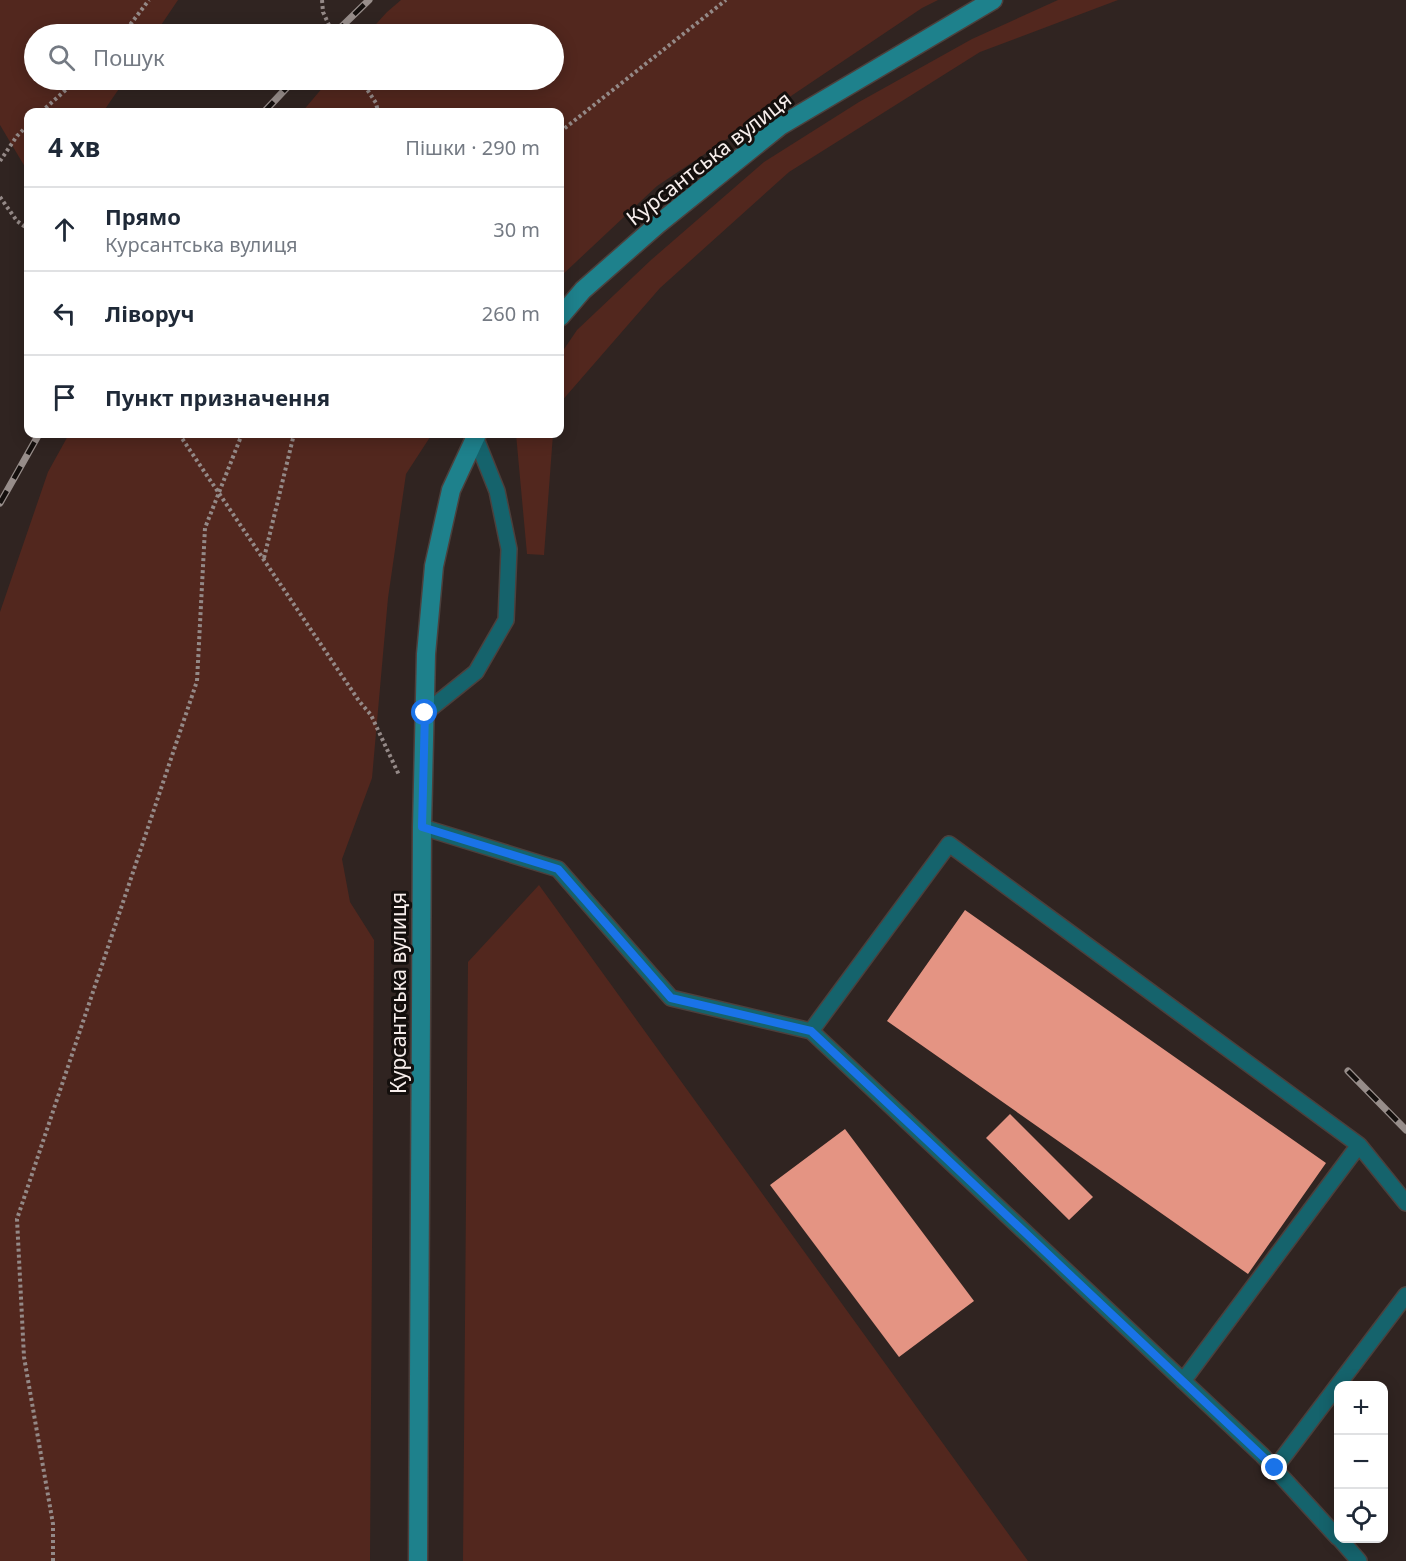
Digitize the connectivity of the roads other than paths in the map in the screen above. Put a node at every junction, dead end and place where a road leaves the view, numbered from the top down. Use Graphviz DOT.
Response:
graph roads {
  1 [pos="993,0"];
  2 [pos="564,312"];
  3 [pos="475,438"];
  4 [pos="477,438"];
  5 [pos="425,713"];
  6 [pos="422,827"];
  7 [pos="811,1031"];
  8 [pos="1359,1145"];
  9 [pos="1406,1203"];
  10 [pos="1406,1295"];
  11 [pos="1183,1381"];
  12 [pos="1275,1468"];
  13 [pos="1334,1533"];
  14 [pos="1343,1543"];
  15 [pos="418,1561"];
  16 [pos="1359,1561"];
  1 -- 2 [label="street, Курсантська вулиця"];
  3 -- 5 [label="street, Курсантська вулиця"];
  4 -- 5 [label="lane"];
  5 -- 6 [label="street, Курсантська вулиця"];
  6 -- 7 [label="lane"];
  6 -- 15 [label="street, Курсантська вулиця"];
  7 -- 8 [label="lane"];
  7 -- 11 [label="lane"];
  8 -- 9 [label="lane"];
  8 -- 11 [label="lane"];
  10 -- 12 [label="lane"];
  11 -- 12 [label="lane"];
  12 -- 13 [label="lane"];
  14 -- 16 [label="lane"];
}
